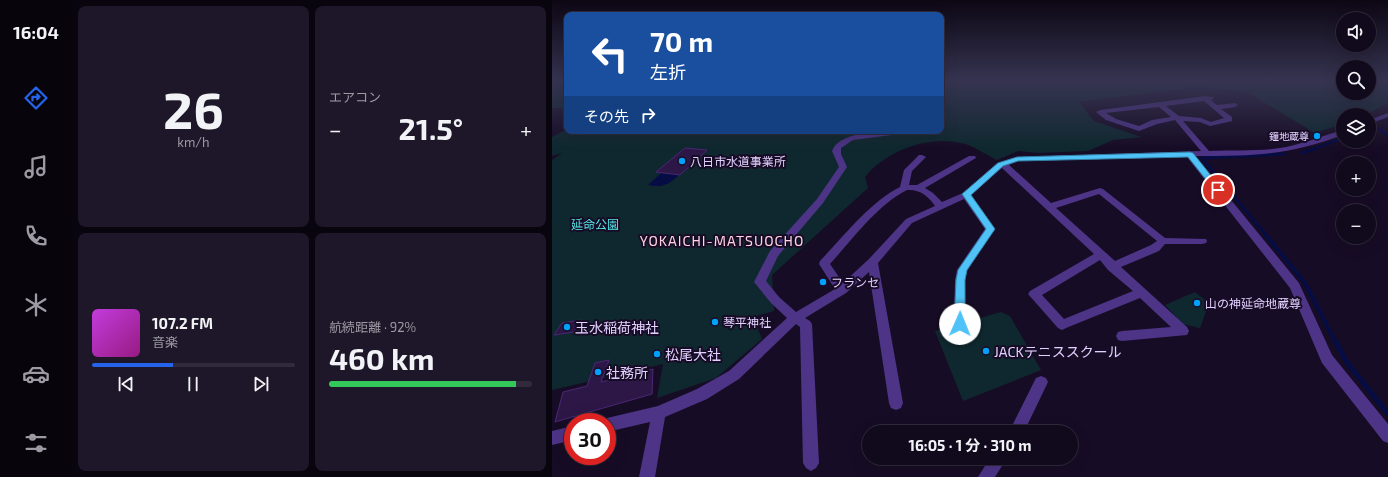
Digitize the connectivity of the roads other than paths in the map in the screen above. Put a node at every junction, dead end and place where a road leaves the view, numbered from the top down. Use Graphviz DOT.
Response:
graph roads {
  1 [pos="1172,103"];
  2 [pos="1211,103"];
  3 [pos="1161,105"];
  4 [pos="1235,106"];
  5 [pos="1216,107"];
  6 [pos="1388,115"];
  7 [pos="1177,118"];
  8 [pos="1376,119"];
  9 [pos="883,134"];
  10 [pos="1336,135"];
  11 [pos="1207,154"];
  12 [pos="1190,155"];
  13 [pos="922,157"];
  14 [pos="972,158"];
  15 [pos="1003,164"];
  16 [pos="904,188"];
  17 [pos="919,188"];
  18 [pos="966,194"];
  19 [pos="940,206"];
  20 [pos="1050,207"];
  21 [pos="1163,241"];
  22 [pos="1202,241"];
  23 [pos="1101,255"];
  24 [pos="873,262"];
  25 [pos="1112,267"];
  26 [pos="842,290"];
  27 [pos="1141,293"];
  28 [pos="794,318"];
  29 [pos="960,324"];
  30 [pos="1122,336"];
  31 [pos="1041,382"];
  32 [pos="896,402"];
  33 [pos="659,413"];
  34 [pos="616,423"];
  35 [pos="1020,425"];
  36 [pos="564,435"];
  37 [pos="1388,436"];
  38 [pos="552,438"];
  39 [pos="811,463"];
  40 [pos="994,465"];
  41 [pos="647,477"];
  42 [pos="986,477"];
  1 -- 3 [label="street"];
  2 -- 5 [label="street"];
  3 -- 7 [label="street"];
  3 -- 7 [label="street"];
  4 -- 5 [label="street"];
  5 -- 7 [label="street"];
  6 -- 8 [label="street"];
  7 -- 11 [label="street"];
  9 -- 28 [label="street"];
  10 -- 11 [label="street"];
  11 -- 12 [label="street"];
  12 -- 15 [label="street"];
  12 -- 37 [label="street"];
  13 -- 16 [label="street"];
  14 -- 17 [label="street"];
  15 -- 18 [label="street"];
  15 -- 20 [label="street"];
  16 -- 17 [label="street"];
  16 -- 26 [label="street"];
  17 -- 19 [label="street"];
  18 -- 19 [label="street"];
  18 -- 29 [label="street"];
  19 -- 24 [label="street"];
  20 -- 21 [label="street"];
  20 -- 23 [label="street"];
  21 -- 22 [label="street"];
  21 -- 25 [label="street"];
  23 -- 25 [label="street"];
  23 -- 27 [label="street"];
  24 -- 26 [label="street"];
  24 -- 32 [label="street"];
  25 -- 27 [label="street"];
  26 -- 28 [label="street"];
  27 -- 30 [label="street"];
  28 -- 33 [label="street"];
  28 -- 39 [label="street"];
  31 -- 35 [label="street"];
  33 -- 34 [label="street"];
  33 -- 41 [label="street"];
  36 -- 38 [label="street"];
  40 -- 42 [label="street"];
}
